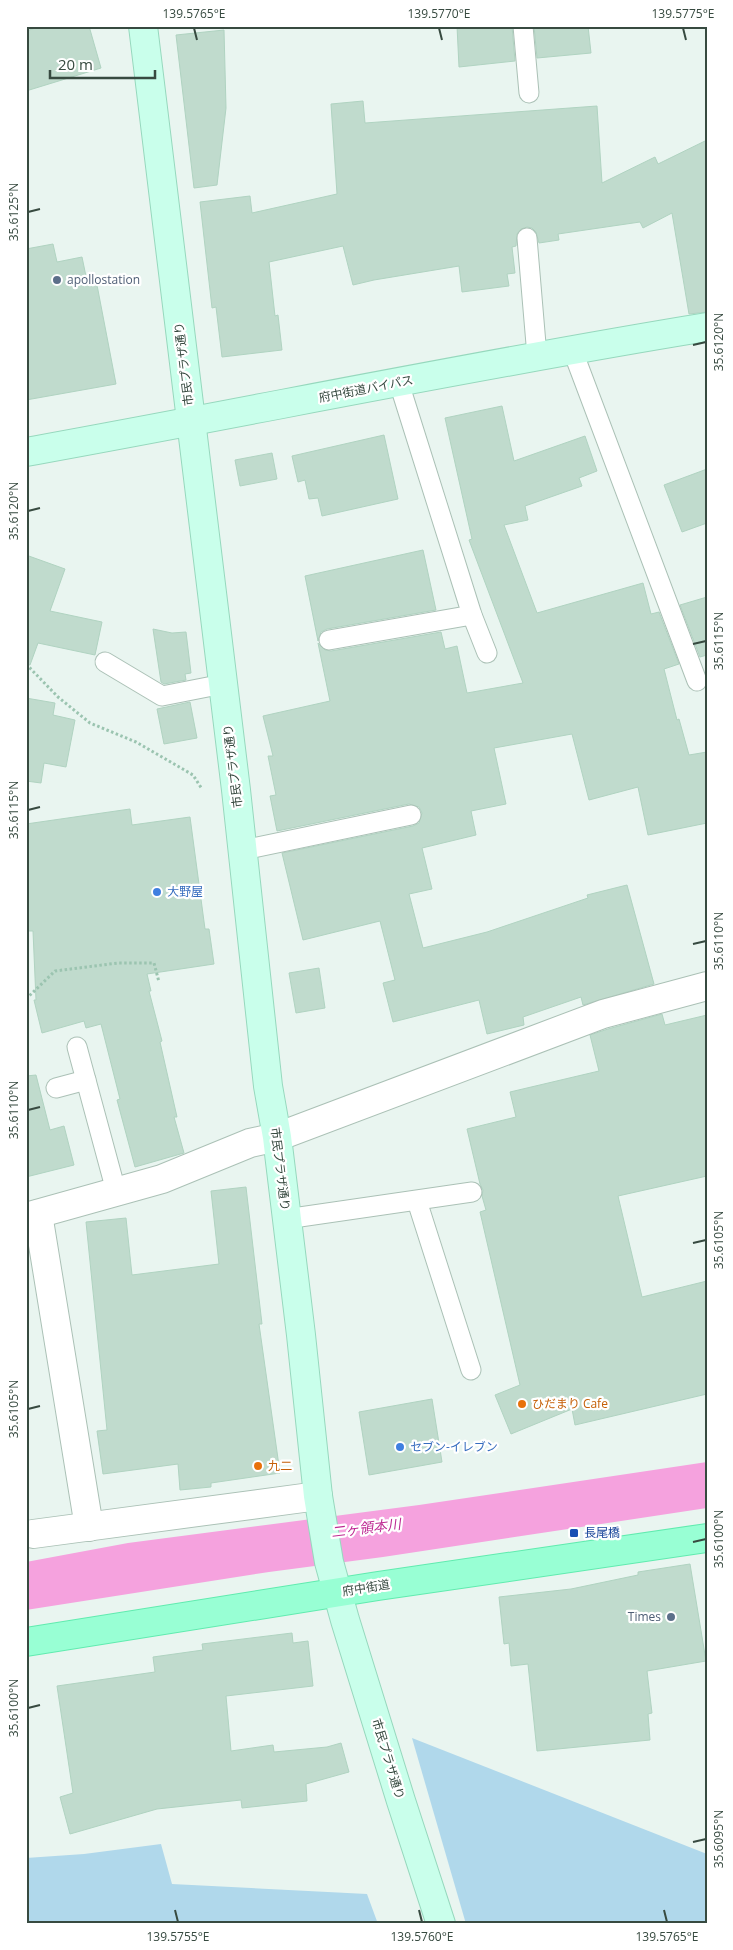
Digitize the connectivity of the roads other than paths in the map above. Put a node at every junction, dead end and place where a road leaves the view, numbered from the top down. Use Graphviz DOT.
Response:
graph roads {
  1 [pos="143,26"];
  2 [pos="523,26"];
  3 [pos="529,93"];
  4 [pos="527,238"];
  5 [pos="707,327"];
  6 [pos="572,349"];
  7 [pos="537,356"];
  8 [pos="399,383"];
  9 [pos="191,422"];
  10 [pos="26,452"];
  11 [pos="472,614"];
  12 [pos="329,640"];
  13 [pos="487,653"];
  14 [pos="105,662"];
  15 [pos="697,681"];
  16 [pos="223,684"];
  17 [pos="410,815"];
  18 [pos="243,850"];
  19 [pos="707,986"];
  20 [pos="77,1047"];
  21 [pos="86,1080"];
  22 [pos="56,1088"];
  23 [pos="277,1137"];
  24 [pos="116,1191"];
  25 [pos="472,1192"];
  26 [pos="417,1201"];
  27 [pos="32,1216"];
  28 [pos="286,1219"];
  29 [pos="471,1370"];
  30 [pos="319,1501"];
  31 [pos="90,1527"];
  32 [pos="33,1534"];
  33 [pos="707,1538"];
  34 [pos="338,1593"];
  35 [pos="26,1642"];
  36 [pos="441,1924"];
  1 -- 9 [label="street, 市民プラザ通り"];
  2 -- 3 [label="lane"];
  4 -- 7 [label="lane"];
  5 -- 6 [label="street, 府中街道バイパス"];
  6 -- 7 [label="street, 府中街道バイパス"];
  6 -- 15 [label="lane"];
  7 -- 8 [label="street, 府中街道バイパス"];
  8 -- 9 [label="street, 府中街道バイパス"];
  8 -- 11 [label="lane"];
  9 -- 10 [label="street, 府中街道バイパス"];
  9 -- 16 [label="street, 市民プラザ通り"];
  11 -- 12 [label="lane"];
  11 -- 13 [label="lane"];
  14 -- 16 [label="lane"];
  16 -- 18 [label="street, 市民プラザ通り"];
  17 -- 18 [label="lane"];
  18 -- 23 [label="street, 市民プラザ通り"];
  19 -- 23 [label="street"];
  20 -- 21 [label="lane"];
  21 -- 22 [label="lane"];
  21 -- 24 [label="lane"];
  23 -- 24 [label="street"];
  23 -- 28 [label="street, 市民プラザ通り"];
  24 -- 27 [label="street"];
  25 -- 26 [label="lane"];
  26 -- 28 [label="lane"];
  26 -- 29 [label="lane"];
  27 -- 31 [label="street"];
  28 -- 30 [label="street, 市民プラザ通り"];
  30 -- 31 [label="street"];
  30 -- 34 [label="street, 市民プラザ通り"];
  31 -- 32 [label="street"];
  33 -- 34 [label="main road, 府中街道"];
  34 -- 35 [label="main road, 府中街道"];
  34 -- 36 [label="street, 市民プラザ通り"];
}
